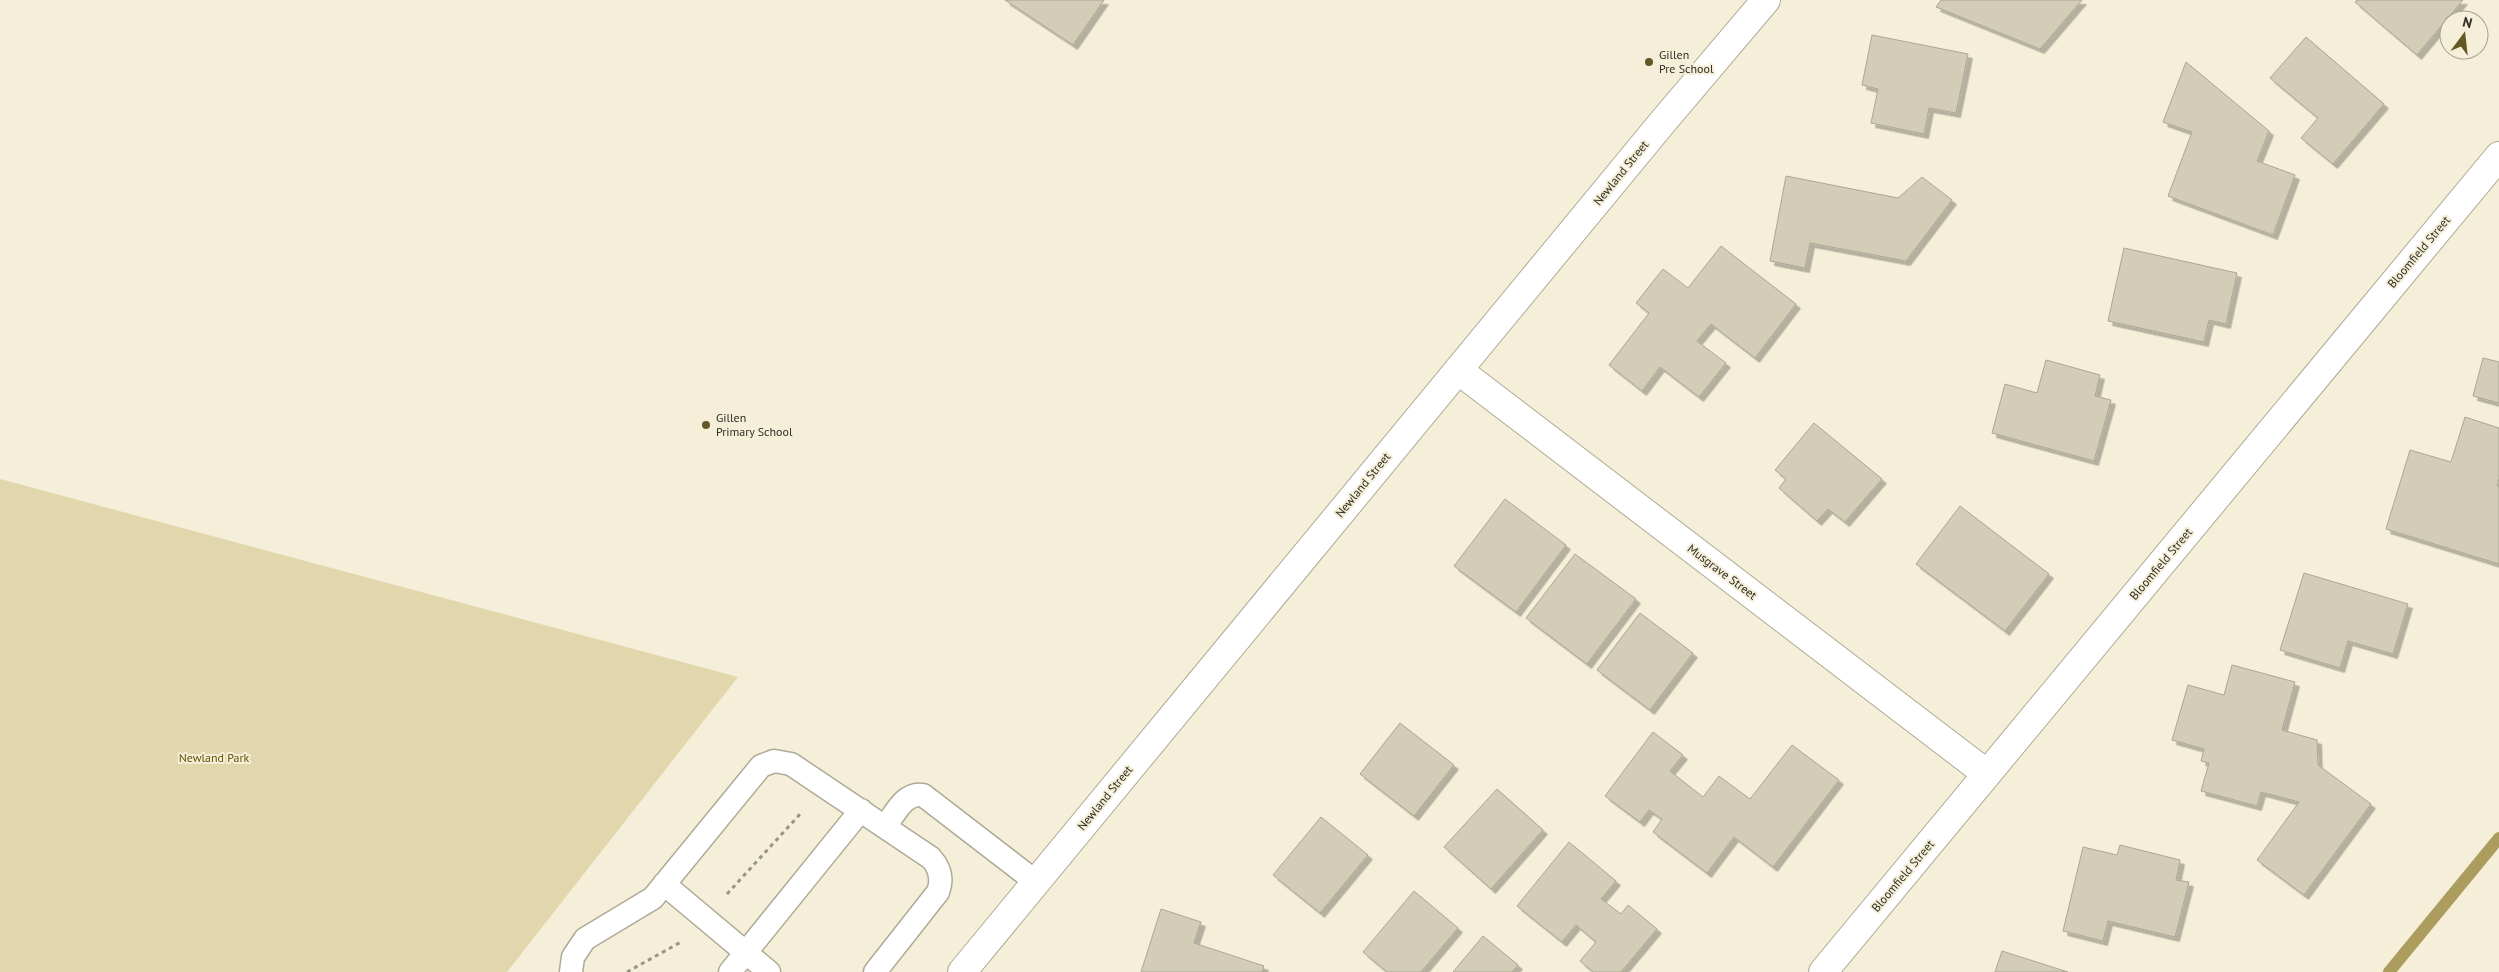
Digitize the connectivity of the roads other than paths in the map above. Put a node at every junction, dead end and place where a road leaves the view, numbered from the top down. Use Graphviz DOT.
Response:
graph roads {
  1 [pos="1766,0"];
  2 [pos="2499,156"];
  3 [pos="1458,370"];
  4 [pos="1987,774"];
  5 [pos="861,810"];
  6 [pos="885,827"];
  7 [pos="1036,882"];
  8 [pos="664,884"];
  9 [pos="747,953"];
  10 [pos="571,972"];
  11 [pos="730,972"];
  12 [pos="769,972"];
  13 [pos="875,972"];
  14 [pos="962,972"];
  15 [pos="1823,972"];
  1 -- 3 [label="street, Newland Street"];
  2 -- 4 [label="street, Bloomfield Street"];
  3 -- 4 [label="street, Musgrave Street"];
  3 -- 7 [label="street, Newland Street"];
  4 -- 15 [label="street, Bloomfield Street"];
  5 -- 6 [label="lane"];
  5 -- 8 [label="lane"];
  5 -- 9 [label="lane"];
  6 -- 7 [label="lane"];
  6 -- 13 [label="lane"];
  7 -- 14 [label="street, Newland Street"];
  8 -- 9 [label="lane"];
  8 -- 10 [label="lane"];
  9 -- 11 [label="lane"];
  9 -- 12 [label="lane"];
}
